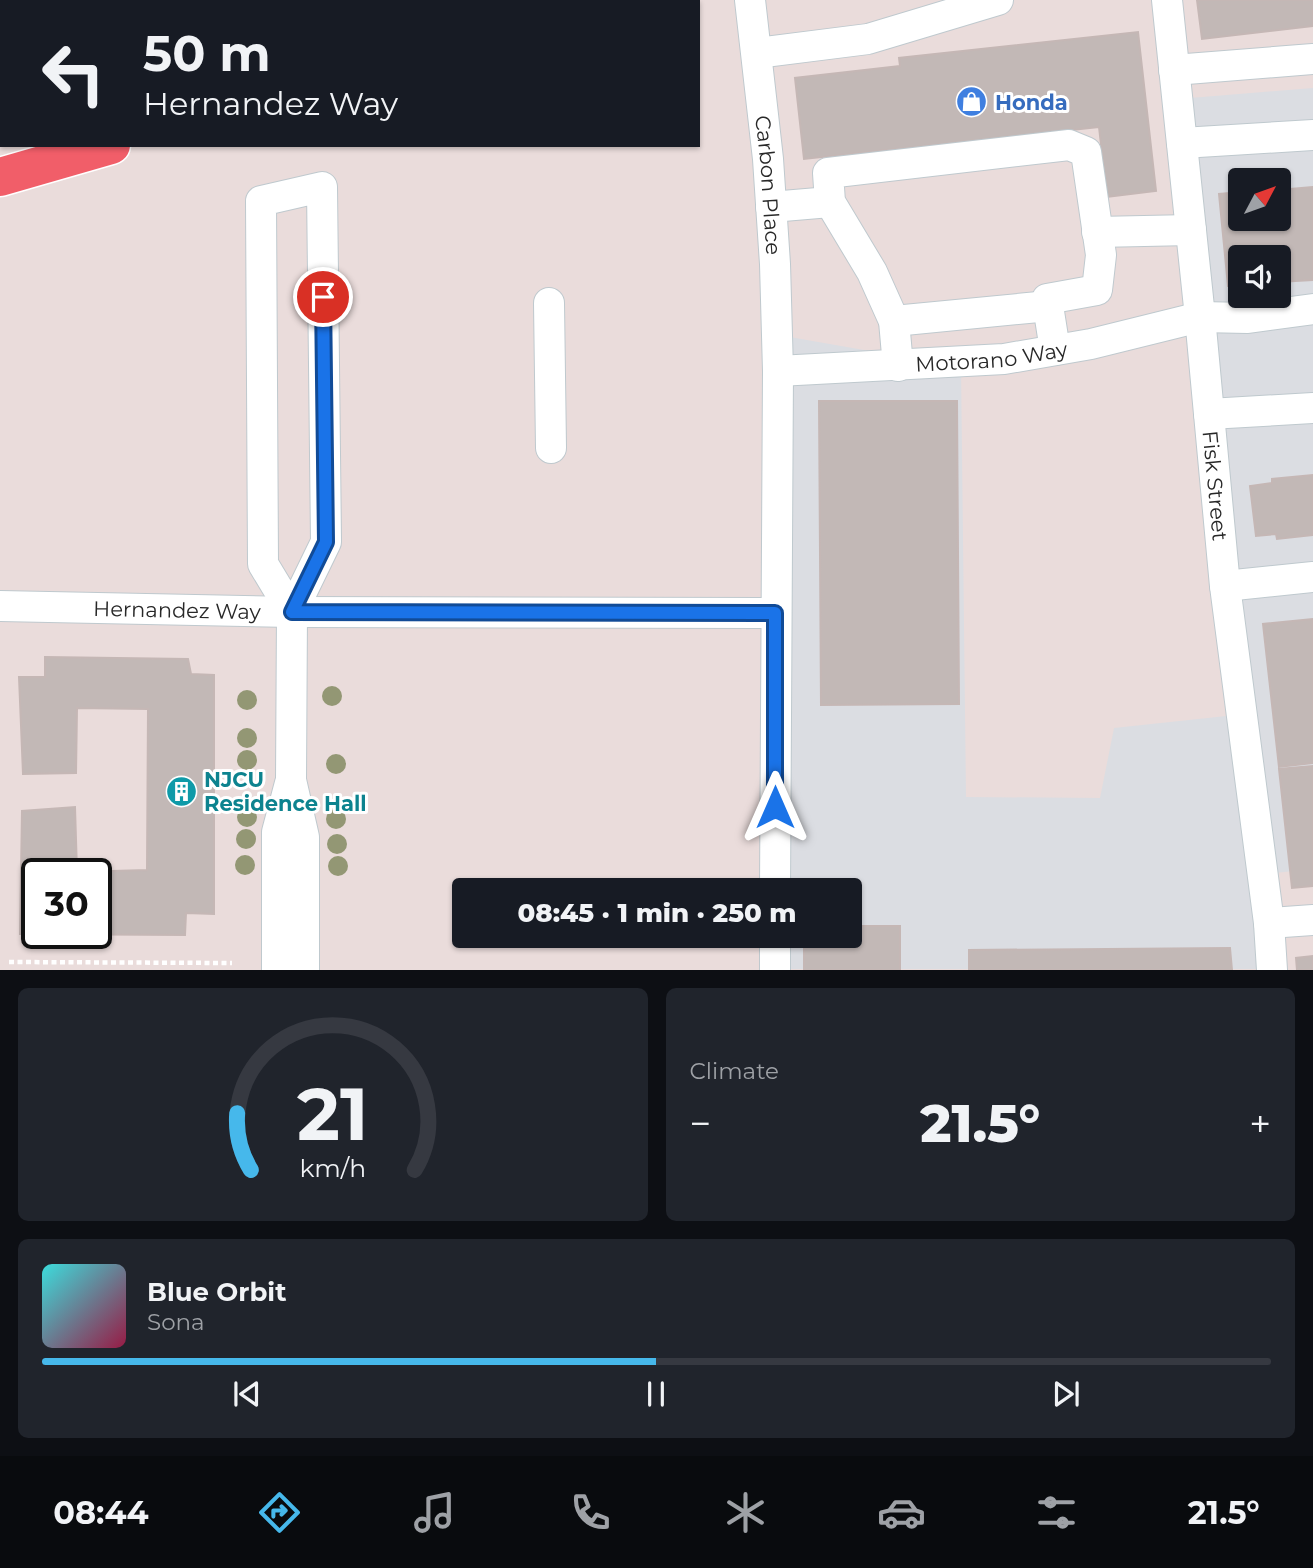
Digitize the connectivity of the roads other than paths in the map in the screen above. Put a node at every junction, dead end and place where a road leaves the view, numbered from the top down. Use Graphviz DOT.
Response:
graph roads {
  1 [pos="750,0"];
  2 [pos="998,0"];
  3 [pos="1167,0"];
  4 [pos="757,53"];
  5 [pos="1313,60"];
  6 [pos="1174,70"];
  7 [pos="1313,135"];
  8 [pos="1182,143"];
  9 [pos="104,147"];
  10 [pos="0,177"];
  11 [pos="830,202"];
  12 [pos="771,207"];
  13 [pos="1191,230"];
  14 [pos="1097,232"];
  15 [pos="549,303"];
  16 [pos="1049,306"];
  17 [pos="1313,309"];
  18 [pos="1200,317"];
  19 [pos="894,321"];
  20 [pos="1055,350"];
  21 [pos="898,366"];
  22 [pos="778,371"];
  23 [pos="1313,408"];
  24 [pos="1209,414"];
  25 [pos="551,448"];
  26 [pos="1313,577"];
  27 [pos="1225,586"];
  28 [pos="0,606"];
  29 [pos="292,612"];
  30 [pos="775,613"];
  31 [pos="291,780"];
  32 [pos="775,878"];
  33 [pos="1313,919"];
  34 [pos="1269,923"];
  35 [pos="775,948"];
  36 [pos="277,970"];
  37 [pos="304,970"];
  38 [pos="775,970"];
  39 [pos="1272,970"];
  1 -- 4 [label="street, Carbon Place"];
  2 -- 4 [label="street"];
  3 -- 6 [label="street, Fisk Street"];
  4 -- 12 [label="street, Carbon Place"];
  5 -- 6 [label="street"];
  6 -- 8 [label="street, Fisk Street"];
  7 -- 8 [label="street"];
  8 -- 13 [label="street, Fisk Street"];
  9 -- 10 [label="highway"];
  11 -- 12 [label="street"];
  11 -- 14 [label="street"];
  11 -- 19 [label="street"];
  12 -- 22 [label="street, Carbon Place"];
  13 -- 14 [label="street"];
  13 -- 18 [label="street, Fisk Street"];
  14 -- 16 [label="street"];
  15 -- 25 [label="street"];
  16 -- 19 [label="street"];
  16 -- 20 [label="street"];
  17 -- 18 [label="street, Motorano Way"];
  18 -- 20 [label="street, Motorano Way"];
  18 -- 24 [label="street, Fisk Street"];
  19 -- 21 [label="street"];
  20 -- 21 [label="street, Motorano Way"];
  21 -- 22 [label="street, Motorano Way"];
  22 -- 30 [label="street, Carbon Place"];
  23 -- 24 [label="street"];
  24 -- 27 [label="street, Fisk Street"];
  26 -- 27 [label="street"];
  27 -- 34 [label="street, Fisk Street"];
  28 -- 29 [label="street, Hernandez Way"];
  29 -- 29 [label="street"];
  29 -- 30 [label="street, Hernandez Way"];
  29 -- 31 [label="street"];
  30 -- 32 [label="street"];
  31 -- 36 [label="street"];
  31 -- 37 [label="street"];
  33 -- 34 [label="street"];
  34 -- 39 [label="street, Fisk Street"];
  35 -- 38 [label="street"];
}
